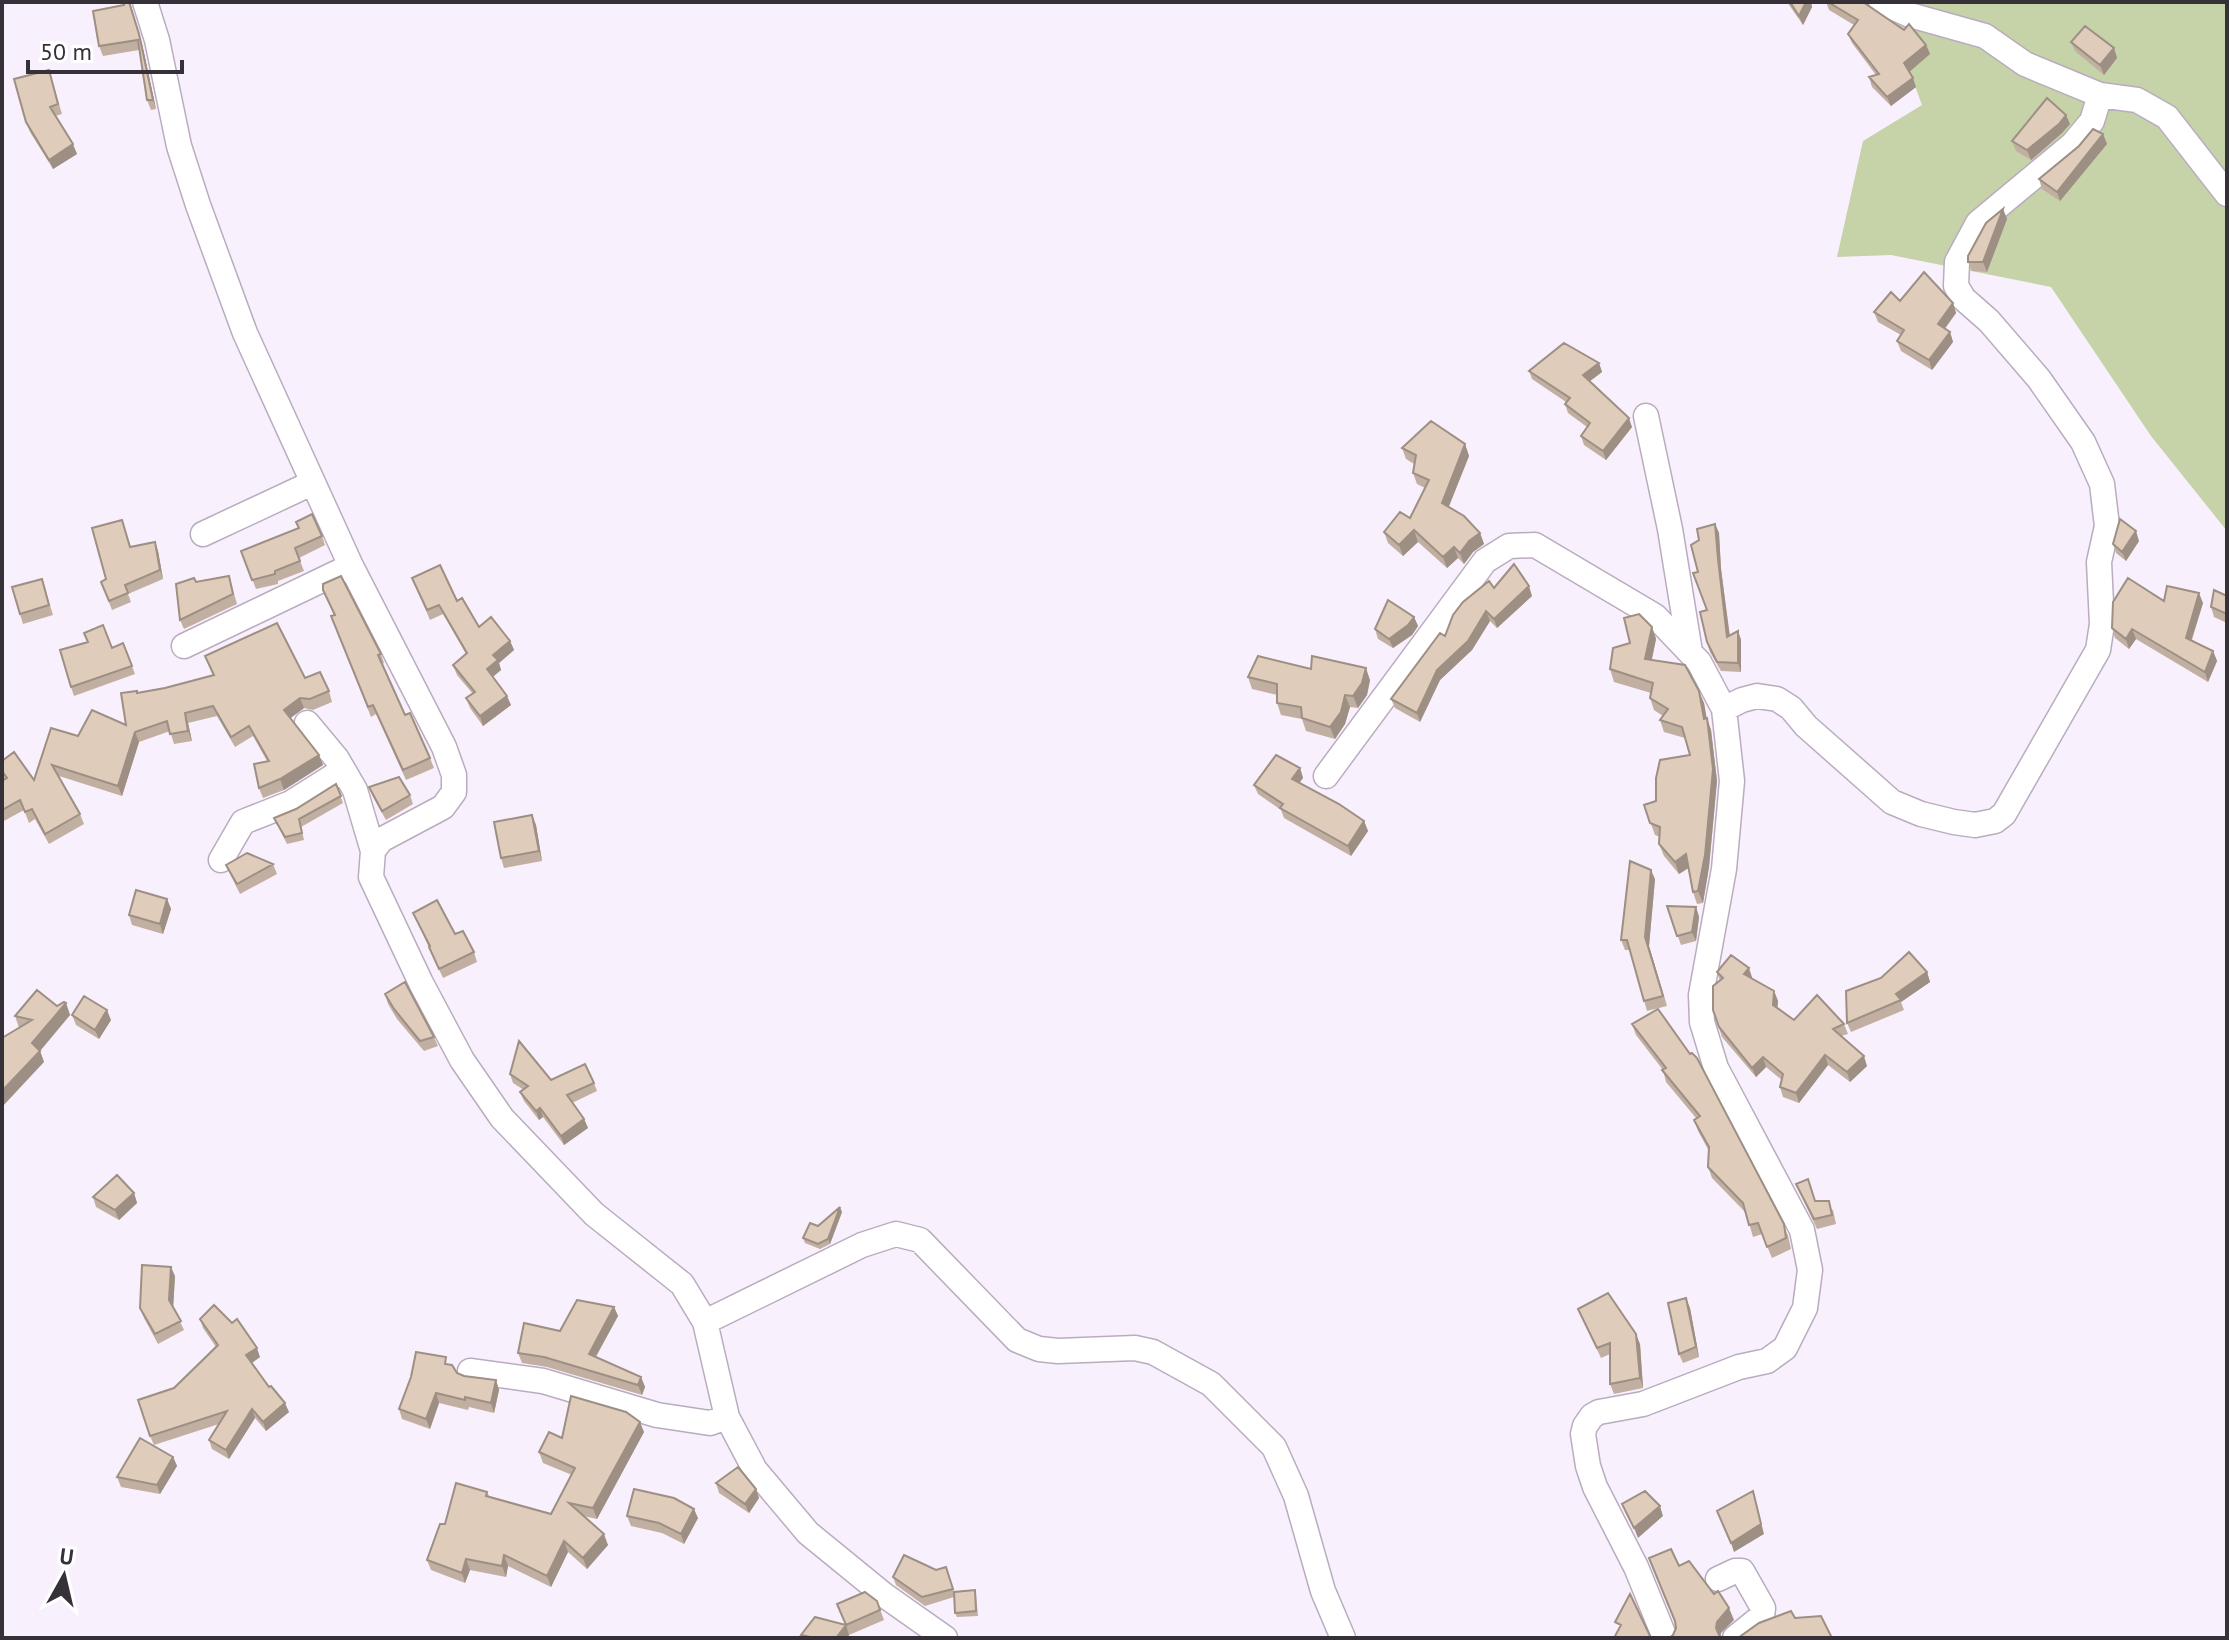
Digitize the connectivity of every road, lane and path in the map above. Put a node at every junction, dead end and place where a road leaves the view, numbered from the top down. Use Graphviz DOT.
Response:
graph roads {
  1 [pos="145,2"];
  2 [pos="1881,2"];
  3 [pos="2100,95"];
  4 [pos="2227,194"];
  5 [pos="1646,416"];
  6 [pos="312,483"];
  7 [pos="203,534"];
  8 [pos="351,566"];
  9 [pos="184,646"];
  10 [pos="1690,652"];
  11 [pos="1724,709"];
  12 [pos="307,723"];
  13 [pos="343,770"];
  14 [pos="1326,776"];
  15 [pos="373,851"];
  16 [pos="221,860"];
  17 [pos="705,1322"];
  18 [pos="470,1371"];
  19 [pos="727,1417"];
  20 [pos="1718,1579"];
  21 [pos="945,1638"];
  22 [pos="1343,1638"];
  23 [pos="1665,1638"];
  24 [pos="1735,1638"];
  1 -- 6 [label="street"];
  2 -- 3 [label="street"];
  3 -- 4 [label="street"];
  3 -- 11 [label="street"];
  5 -- 10 [label="street"];
  6 -- 7 [label="street"];
  6 -- 8 [label="street"];
  8 -- 9 [label="street"];
  8 -- 15 [label="street"];
  10 -- 11 [label="street"];
  10 -- 14 [label="street"];
  11 -- 23 [label="street"];
  12 -- 13 [label="street"];
  13 -- 15 [label="street"];
  13 -- 16 [label="street"];
  15 -- 17 [label="street"];
  17 -- 19 [label="street"];
  17 -- 22 [label="street"];
  18 -- 19 [label="street"];
  19 -- 21 [label="street"];
  20 -- 24 [label="street"];
}
